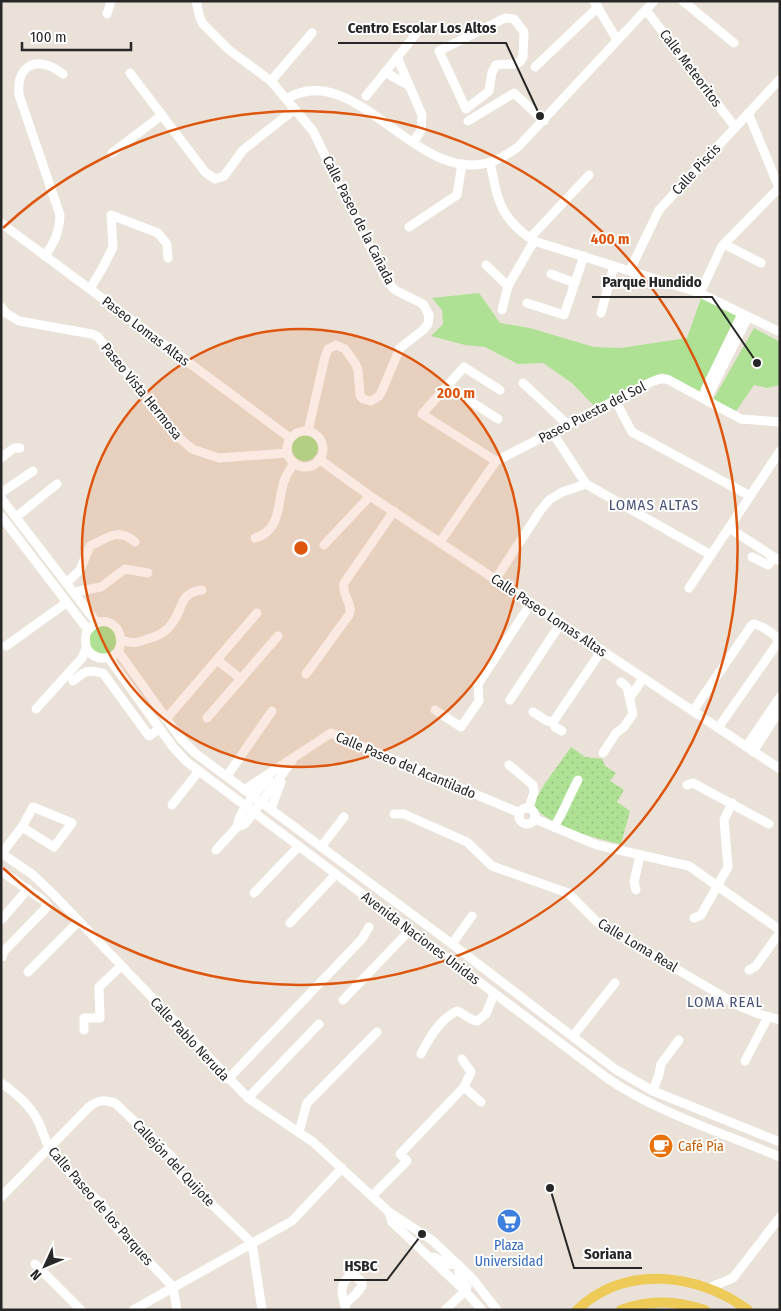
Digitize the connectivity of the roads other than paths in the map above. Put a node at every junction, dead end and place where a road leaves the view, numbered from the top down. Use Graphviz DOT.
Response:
graph roads {
  1 [pos="111,1"];
  2 [pos="196,1"];
  3 [pos="654,1"];
  4 [pos="683,1"];
  5 [pos="596,4"];
  6 [pos="646,10"];
  7 [pos="107,14"];
  8 [pos="312,33"];
  9 [pos="416,34"];
  10 [pos="617,40"];
  11 [pos="734,43"];
  12 [pos="397,57"];
  13 [pos="536,67"];
  14 [pos="385,72"];
  15 [pos="130,73"];
  16 [pos="63,74"];
  17 [pos="780,79"];
  18 [pos="271,81"];
  19 [pos="408,85"];
  20 [pos="366,96"];
  21 [pos="286,99"];
  22 [pos="465,108"];
  23 [pos="295,109"];
  24 [pos="748,113"];
  25 [pos="162,115"];
  26 [pos="544,120"];
  27 [pos="468,121"];
  28 [pos="735,127"];
  29 [pos="413,142"];
  30 [pos="112,153"];
  31 [pos="490,162"];
  32 [pos="462,164"];
  33 [pos="589,175"];
  34 [pos="779,189"];
  35 [pos="1,224"];
  36 [pos="409,227"];
  37 [pos="532,239"];
  38 [pos="724,244"];
  39 [pos="45,256"];
  40 [pos="584,256"];
  41 [pos="168,258"];
  42 [pos="762,263"];
  43 [pos="486,265"];
  44 [pos="614,266"];
  45 [pos="630,270"];
  46 [pos="551,274"];
  47 [pos="575,283"];
  48 [pos="508,286"];
  49 [pos="90,289"];
  50 [pos="700,293"];
  51 [pos="527,302"];
  52 [pos="1,307"];
  53 [pos="502,310"];
  54 [pos="601,313"];
  55 [pos="745,315"];
  56 [pos="780,332"];
  57 [pos="522,383"];
  58 [pos="447,386"];
  59 [pos="500,390"];
  60 [pos="704,399"];
  61 [pos="615,400"];
  62 [pos="498,420"];
  63 [pos="780,422"];
  64 [pos="567,424"];
  65 [pos="308,431"];
  66 [pos="552,432"];
  67 [pos="290,438"];
  68 [pos="20,448"];
  69 [pos="780,451"];
  70 [pos="287,453"];
  71 [pos="1,458"];
  72 [pos="319,459"];
  73 [pos="496,461"];
  74 [pos="294,463"];
  75 [pos="33,471"];
  76 [pos="57,484"];
  77 [pos="586,484"];
  78 [pos="1,493"];
  79 [pos="370,496"];
  80 [pos="750,496"];
  81 [pos="1,498"];
  82 [pos="394,512"];
  83 [pos="1,516"];
  84 [pos="16,517"];
  85 [pos="729,528"];
  86 [pos="255,538"];
  87 [pos="135,542"];
  88 [pos="440,542"];
  89 [pos="324,545"];
  90 [pos="711,555"];
  91 [pos="752,557"];
  92 [pos="777,559"];
  93 [pos="148,574"];
  94 [pos="495,580"];
  95 [pos="66,583"];
  96 [pos="688,588"];
  97 [pos="202,590"];
  98 [pos="74,592"];
  99 [pos="66,603"];
  100 [pos="531,603"];
  101 [pos="257,613"];
  102 [pos="97,623"];
  103 [pos="561,623"];
  104 [pos="88,630"];
  105 [pos="278,636"];
  106 [pos="121,640"];
  107 [pos="6,646"];
  108 [pos="86,647"];
  109 [pos="602,650"];
  110 [pos="118,651"];
  111 [pos="93,656"];
  112 [pos="109,658"];
  113 [pos="217,660"];
  114 [pos="93,670"];
  115 [pos="306,674"];
  116 [pos="643,678"];
  117 [pos="241,679"];
  118 [pos="73,681"];
  119 [pos="621,682"];
  120 [pos="780,697"];
  121 [pos="630,698"];
  122 [pos="510,700"];
  123 [pos="36,709"];
  124 [pos="435,710"];
  125 [pos="780,710"];
  126 [pos="272,711"];
  127 [pos="693,711"];
  128 [pos="533,712"];
  129 [pos="207,718"];
  130 [pos="166,719"];
  131 [pos="554,722"];
  132 [pos="718,728"];
  133 [pos="159,729"];
  134 [pos="562,731"];
  135 [pos="750,749"];
  136 [pos="603,753"];
  137 [pos="296,757"];
  138 [pos="510,765"];
  139 [pos="780,769"];
  140 [pos="274,770"];
  141 [pos="199,771"];
  142 [pos="283,774"];
  143 [pos="226,776"];
  144 [pos="578,780"];
  145 [pos="687,784"];
  146 [pos="244,790"];
  147 [pos="254,797"];
  148 [pos="262,803"];
  149 [pos="732,803"];
  150 [pos="172,805"];
  151 [pos="246,806"];
  152 [pos="529,808"];
  153 [pos="271,809"];
  154 [pos="254,813"];
  155 [pos="520,813"];
  156 [pos="394,814"];
  157 [pos="344,817"];
  158 [pos="535,819"];
  159 [pos="769,824"];
  160 [pos="22,827"];
  161 [pos="237,827"];
  162 [pos="554,827"];
  163 [pos="299,846"];
  164 [pos="321,846"];
  165 [pos="216,850"];
  166 [pos="1,853"];
  167 [pos="640,855"];
  168 [pos="1,871"];
  169 [pos="336,874"];
  170 [pos="718,886"];
  171 [pos="28,889"];
  172 [pos="636,890"];
  173 [pos="254,893"];
  174 [pos="472,916"];
  175 [pos="694,918"];
  176 [pos="1,920"];
  177 [pos="79,921"];
  178 [pos="290,922"];
  179 [pos="369,927"];
  180 [pos="410,930"];
  181 [pos="780,931"];
  182 [pos="452,944"];
  183 [pos="2,957"];
  184 [pos="121,966"];
  185 [pos="749,970"];
  186 [pos="28,972"];
  187 [pos="615,983"];
  188 [pos="494,994"];
  189 [pos="343,1000"];
  190 [pos="768,1018"];
  191 [pos="780,1020"];
  192 [pos="319,1024"];
  193 [pos="84,1030"];
  194 [pos="377,1032"];
  195 [pos="573,1036"];
  196 [pos="679,1040"];
  197 [pos="421,1054"];
  198 [pos="462,1059"];
  199 [pos="745,1061"];
  200 [pos="615,1068"];
  201 [pos="607,1078"];
  202 [pos="228,1079"];
  203 [pos="1,1083"];
  204 [pos="464,1087"];
  205 [pos="653,1091"];
  206 [pos="248,1098"];
  207 [pos="481,1102"];
  208 [pos="299,1132"];
  209 [pos="780,1142"];
  210 [pos="49,1149"];
  211 [pos="780,1157"];
  212 [pos="342,1168"];
  213 [pos="372,1196"];
  214 [pos="1,1197"];
  215 [pos="389,1212"];
  216 [pos="778,1223"];
  217 [pos="252,1243"];
  218 [pos="423,1252"];
  219 [pos="35,1264"];
  220 [pos="460,1266"];
  221 [pos="174,1287"];
  222 [pos="709,1288"];
  223 [pos="465,1291"];
  224 [pos="81,1310"];
  225 [pos="133,1310"];
  226 [pos="177,1310"];
  227 [pos="262,1310"];
  228 [pos="446,1310"];
  229 [pos="482,1310"];
  230 [pos="497,1310"];
  231 [pos="577,1310"];
  232 [pos="621,1310"];
  233 [pos="705,1310"];
  234 [pos="748,1310"];
  1 -- 7 [label="street"];
  2 -- 18 [label="street, Calle Paseo de la Cañada"];
  3 -- 6 [label="street"];
  4 -- 11 [label="street"];
  5 -- 10 [label="street"];
  5 -- 13 [label="street"];
  6 -- 10 [label="street"];
  6 -- 28 [label="street, Calle Meteoritos"];
  8 -- 18 [label="street"];
  9 -- 12 [label="street"];
  10 -- 26 [label="street"];
  12 -- 14 [label="street"];
  12 -- 19 [label="street"];
  14 -- 19 [label="street"];
  14 -- 20 [label="street"];
  15 -- 25 [label="street"];
  16 -- 39 [label="street"];
  17 -- 24 [label="street, Calle Piscis"];
  18 -- 21 [label="street, Calle Paseo de la Cañada"];
  19 -- 29 [label="street"];
  21 -- 23 [label="street, Calle Paseo de la Cañada"];
  21 -- 29 [label="street"];
  22 -- 22 [label="street"];
  23 -- 25 [label="street"];
  23 -- 65 [label="street, Calle Paseo de la Cañada"];
  24 -- 28 [label="street, Calle Piscis"];
  24 -- 34 [label="street"];
  25 -- 30 [label="street"];
  26 -- 27 [label="street"];
  26 -- 31 [label="street"];
  28 -- 45 [label="street, Calle Piscis"];
  29 -- 32 [label="street"];
  31 -- 32 [label="street"];
  31 -- 37 [label="street"];
  32 -- 36 [label="street"];
  33 -- 37 [label="street"];
  34 -- 38 [label="street"];
  35 -- 39 [label="street, Paseo Lomas Altas"];
  37 -- 40 [label="street"];
  37 -- 48 [label="street"];
  38 -- 42 [label="street"];
  38 -- 50 [label="street"];
  39 -- 49 [label="street, Paseo Lomas Altas"];
  40 -- 44 [label="street"];
  40 -- 47 [label="street"];
  41 -- 49 [label="street"];
  43 -- 48 [label="street"];
  44 -- 45 [label="street"];
  44 -- 54 [label="street"];
  45 -- 50 [label="street"];
  46 -- 47 [label="street"];
  47 -- 51 [label="street"];
  48 -- 53 [label="street"];
  49 -- 67 [label="street, Paseo Lomas Altas"];
  50 -- 55 [label="street"];
  52 -- 70 [label="street, Paseo Vista Hermosa"];
  55 -- 56 [label="street"];
  55 -- 60 [label="street"];
  57 -- 64 [label="street"];
  58 -- 59 [label="street"];
  58 -- 62 [label="street"];
  58 -- 73 [label="street"];
  60 -- 61 [label="street, Paseo Puesta del Sol"];
  60 -- 63 [label="street, Paseo Puesta del Sol"];
  61 -- 64 [label="street, Paseo Puesta del Sol"];
  61 -- 80 [label="street"];
  64 -- 66 [label="street, Paseo Puesta del Sol"];
  65 -- 67 [label="street"];
  65 -- 72 [label="street"];
  66 -- 73 [label="street, Paseo Puesta del Sol"];
  66 -- 77 [label="street"];
  67 -- 70 [label="street"];
  68 -- 71 [label="street"];
  69 -- 80 [label="street"];
  70 -- 74 [label="street"];
  72 -- 74 [label="street"];
  72 -- 79 [label="street, Calle Paseo Lomas Altas"];
  73 -- 88 [label="street, Paseo Puesta del Sol"];
  74 -- 86 [label="street"];
  75 -- 78 [label="street"];
  76 -- 84 [label="street"];
  77 -- 90 [label="street"];
  77 -- 94 [label="street"];
  79 -- 82 [label="street, Calle Paseo Lomas Altas"];
  79 -- 89 [label="street"];
  80 -- 85 [label="street"];
  81 -- 84 [label="street"];
  82 -- 88 [label="street, Calle Paseo Lomas Altas"];
  82 -- 115 [label="street"];
  83 -- 99 [label="street"];
  84 -- 95 [label="street"];
  85 -- 90 [label="street"];
  85 -- 92 [label="street"];
  87 -- 95 [label="street"];
  88 -- 94 [label="street, Calle Paseo Lomas Altas"];
  90 -- 96 [label="street"];
  91 -- 92 [label="street"];
  93 -- 98 [label="street"];
  94 -- 100 [label="street, Calle Paseo Lomas Altas"];
  95 -- 98 [label="street"];
  97 -- 106 [label="street"];
  98 -- 102 [label="street"];
  99 -- 104 [label="street"];
  99 -- 107 [label="street"];
  100 -- 103 [label="street, Calle Paseo Lomas Altas"];
  100 -- 124 [label="street"];
  101 -- 113 [label="street"];
  102 -- 104 [label="street"];
  102 -- 106 [label="street"];
  103 -- 109 [label="street, Calle Paseo Lomas Altas"];
  103 -- 122 [label="street"];
  104 -- 108 [label="street"];
  105 -- 117 [label="street"];
  106 -- 110 [label="street"];
  108 -- 111 [label="street"];
  108 -- 123 [label="street"];
  109 -- 116 [label="street, Calle Paseo Lomas Altas"];
  109 -- 131 [label="street"];
  110 -- 112 [label="street"];
  110 -- 130 [label="street, Avenida Naciones Unidas"];
  111 -- 112 [label="street"];
  111 -- 114 [label="street"];
  112 -- 133 [label="street, Avenida Naciones Unidas"];
  113 -- 117 [label="street"];
  113 -- 130 [label="street"];
  114 -- 118 [label="street"];
  114 -- 133 [label="street"];
  116 -- 121 [label="street"];
  116 -- 127 [label="street, Calle Paseo Lomas Altas"];
  117 -- 129 [label="street"];
  119 -- 121 [label="street"];
  120 -- 135 [label="street"];
  121 -- 136 [label="street"];
  125 -- 135 [label="street"];
  126 -- 143 [label="street"];
  127 -- 132 [label="street, Calle Paseo Lomas Altas"];
  127 -- 132 [label="street"];
  128 -- 131 [label="street"];
  130 -- 143 [label="street, Avenida Naciones Unidas"];
  131 -- 134 [label="street"];
  132 -- 135 [label="street, Calle Paseo Lomas Altas"];
  133 -- 141 [label="street, Avenida Naciones Unidas"];
  135 -- 139 [label="street, Calle Paseo Lomas Altas"];
  137 -- 140 [label="street, Calle Paseo del Acantilado"];
  137 -- 142 [label="street, Calle Paseo del Acantilado"];
  137 -- 155 [label="street, Calle Paseo del Acantilado"];
  138 -- 152 [label="street"];
  140 -- 146 [label="street, Calle Paseo del Acantilado"];
  140 -- 147 [label="street, Calle Paseo del Acantilado"];
  141 -- 150 [label="street"];
  141 -- 151 [label="street, Avenida Naciones Unidas"];
  142 -- 148 [label="street, Calle Paseo del Acantilado"];
  142 -- 153 [label="street, Calle Paseo del Acantilado"];
  143 -- 146 [label="street, Avenida Naciones Unidas"];
  144 -- 162 [label="street"];
  145 -- 149 [label="street"];
  146 -- 147 [label="street, Avenida Naciones Unidas"];
  147 -- 148 [label="street, Avenida Naciones Unidas"];
  147 -- 151 [label="street, Calle Paseo del Acantilado"];
  148 -- 153 [label="street, Avenida Naciones Unidas"];
  148 -- 154 [label="street, Calle Paseo del Acantilado"];
  149 -- 159 [label="street"];
  149 -- 170 [label="street"];
  151 -- 154 [label="street, Avenida Naciones Unidas"];
  151 -- 161 [label="street, Calle Paseo del Acantilado"];
  152 -- 155 [label="street"];
  152 -- 158 [label="street"];
  153 -- 164 [label="street, Avenida Naciones Unidas"];
  154 -- 161 [label="street, Calle Paseo del Acantilado"];
  154 -- 163 [label="street, Avenida Naciones Unidas"];
  155 -- 158 [label="street"];
  156 -- 190 [label="street, Calle Loma Real"];
  157 -- 164 [label="street"];
  158 -- 162 [label="street"];
  160 -- 160 [label="street"];
  160 -- 166 [label="street"];
  161 -- 165 [label="street"];
  162 -- 167 [label="street"];
  163 -- 169 [label="street, Avenida Naciones Unidas"];
  163 -- 173 [label="street"];
  164 -- 182 [label="street, Avenida Naciones Unidas"];
  166 -- 177 [label="street, Calle Pablo Neruda"];
  167 -- 170 [label="street"];
  167 -- 172 [label="street"];
  168 -- 171 [label="street"];
  169 -- 178 [label="street"];
  169 -- 180 [label="street, Avenida Naciones Unidas"];
  170 -- 175 [label="street"];
  170 -- 181 [label="street"];
  171 -- 176 [label="street"];
  171 -- 183 [label="street"];
  174 -- 182 [label="street"];
  177 -- 184 [label="street, Calle Pablo Neruda"];
  177 -- 186 [label="street"];
  179 -- 202 [label="street"];
  180 -- 188 [label="street, Avenida Naciones Unidas"];
  180 -- 189 [label="street"];
  181 -- 185 [label="street"];
  182 -- 195 [label="street, Avenida Naciones Unidas"];
  184 -- 193 [label="street"];
  184 -- 202 [label="street, Calle Pablo Neruda"];
  187 -- 195 [label="street"];
  188 -- 197 [label="street"];
  188 -- 201 [label="street, Avenida Naciones Unidas"];
  190 -- 191 [label="street, Calle Loma Real"];
  190 -- 199 [label="street"];
  192 -- 206 [label="street"];
  194 -- 208 [label="street"];
  195 -- 200 [label="street, Avenida Naciones Unidas"];
  196 -- 205 [label="street"];
  198 -- 204 [label="street"];
  200 -- 201 [label="street"];
  200 -- 205 [label="street, Avenida Naciones Unidas"];
  201 -- 211 [label="street, Avenida Naciones Unidas"];
  202 -- 206 [label="street, Calle Pablo Neruda"];
  203 -- 210 [label="street, Calle Paseo de los Parques"];
  204 -- 207 [label="street"];
  204 -- 213 [label="street"];
  205 -- 209 [label="street, Avenida Naciones Unidas"];
  206 -- 208 [label="street, Calle Pablo Neruda"];
  208 -- 212 [label="street, Calle Pablo Neruda"];
  210 -- 214 [label="street, Callejón del Quijote"];
  210 -- 217 [label="street, Callejón del Quijote"];
  210 -- 221 [label="street, Calle Paseo de los Parques"];
  212 -- 213 [label="street, Calle Pablo Neruda"];
  212 -- 217 [label="street"];
  213 -- 215 [label="street, Calle Pablo Neruda"];
  215 -- 218 [label="street, Calle Pablo Neruda"];
  215 -- 220 [label="street, Calle Pablo Neruda"];
  216 -- 222 [label="street"];
  217 -- 221 [label="street"];
  217 -- 227 [label="street"];
  218 -- 220 [label="street"];
  218 -- 223 [label="street, Calle Pablo Neruda"];
  219 -- 224 [label="street"];
  220 -- 229 [label="street"];
  220 -- 230 [label="street, Calle Pablo Neruda"];
  221 -- 225 [label="street"];
  221 -- 226 [label="street"];
  222 -- 231 [label="main road"];
  222 -- 234 [label="main road"];
  223 -- 228 [label="street"];
  223 -- 229 [label="street, Calle Pablo Neruda"];
  232 -- 233 [label="main road"];
}
